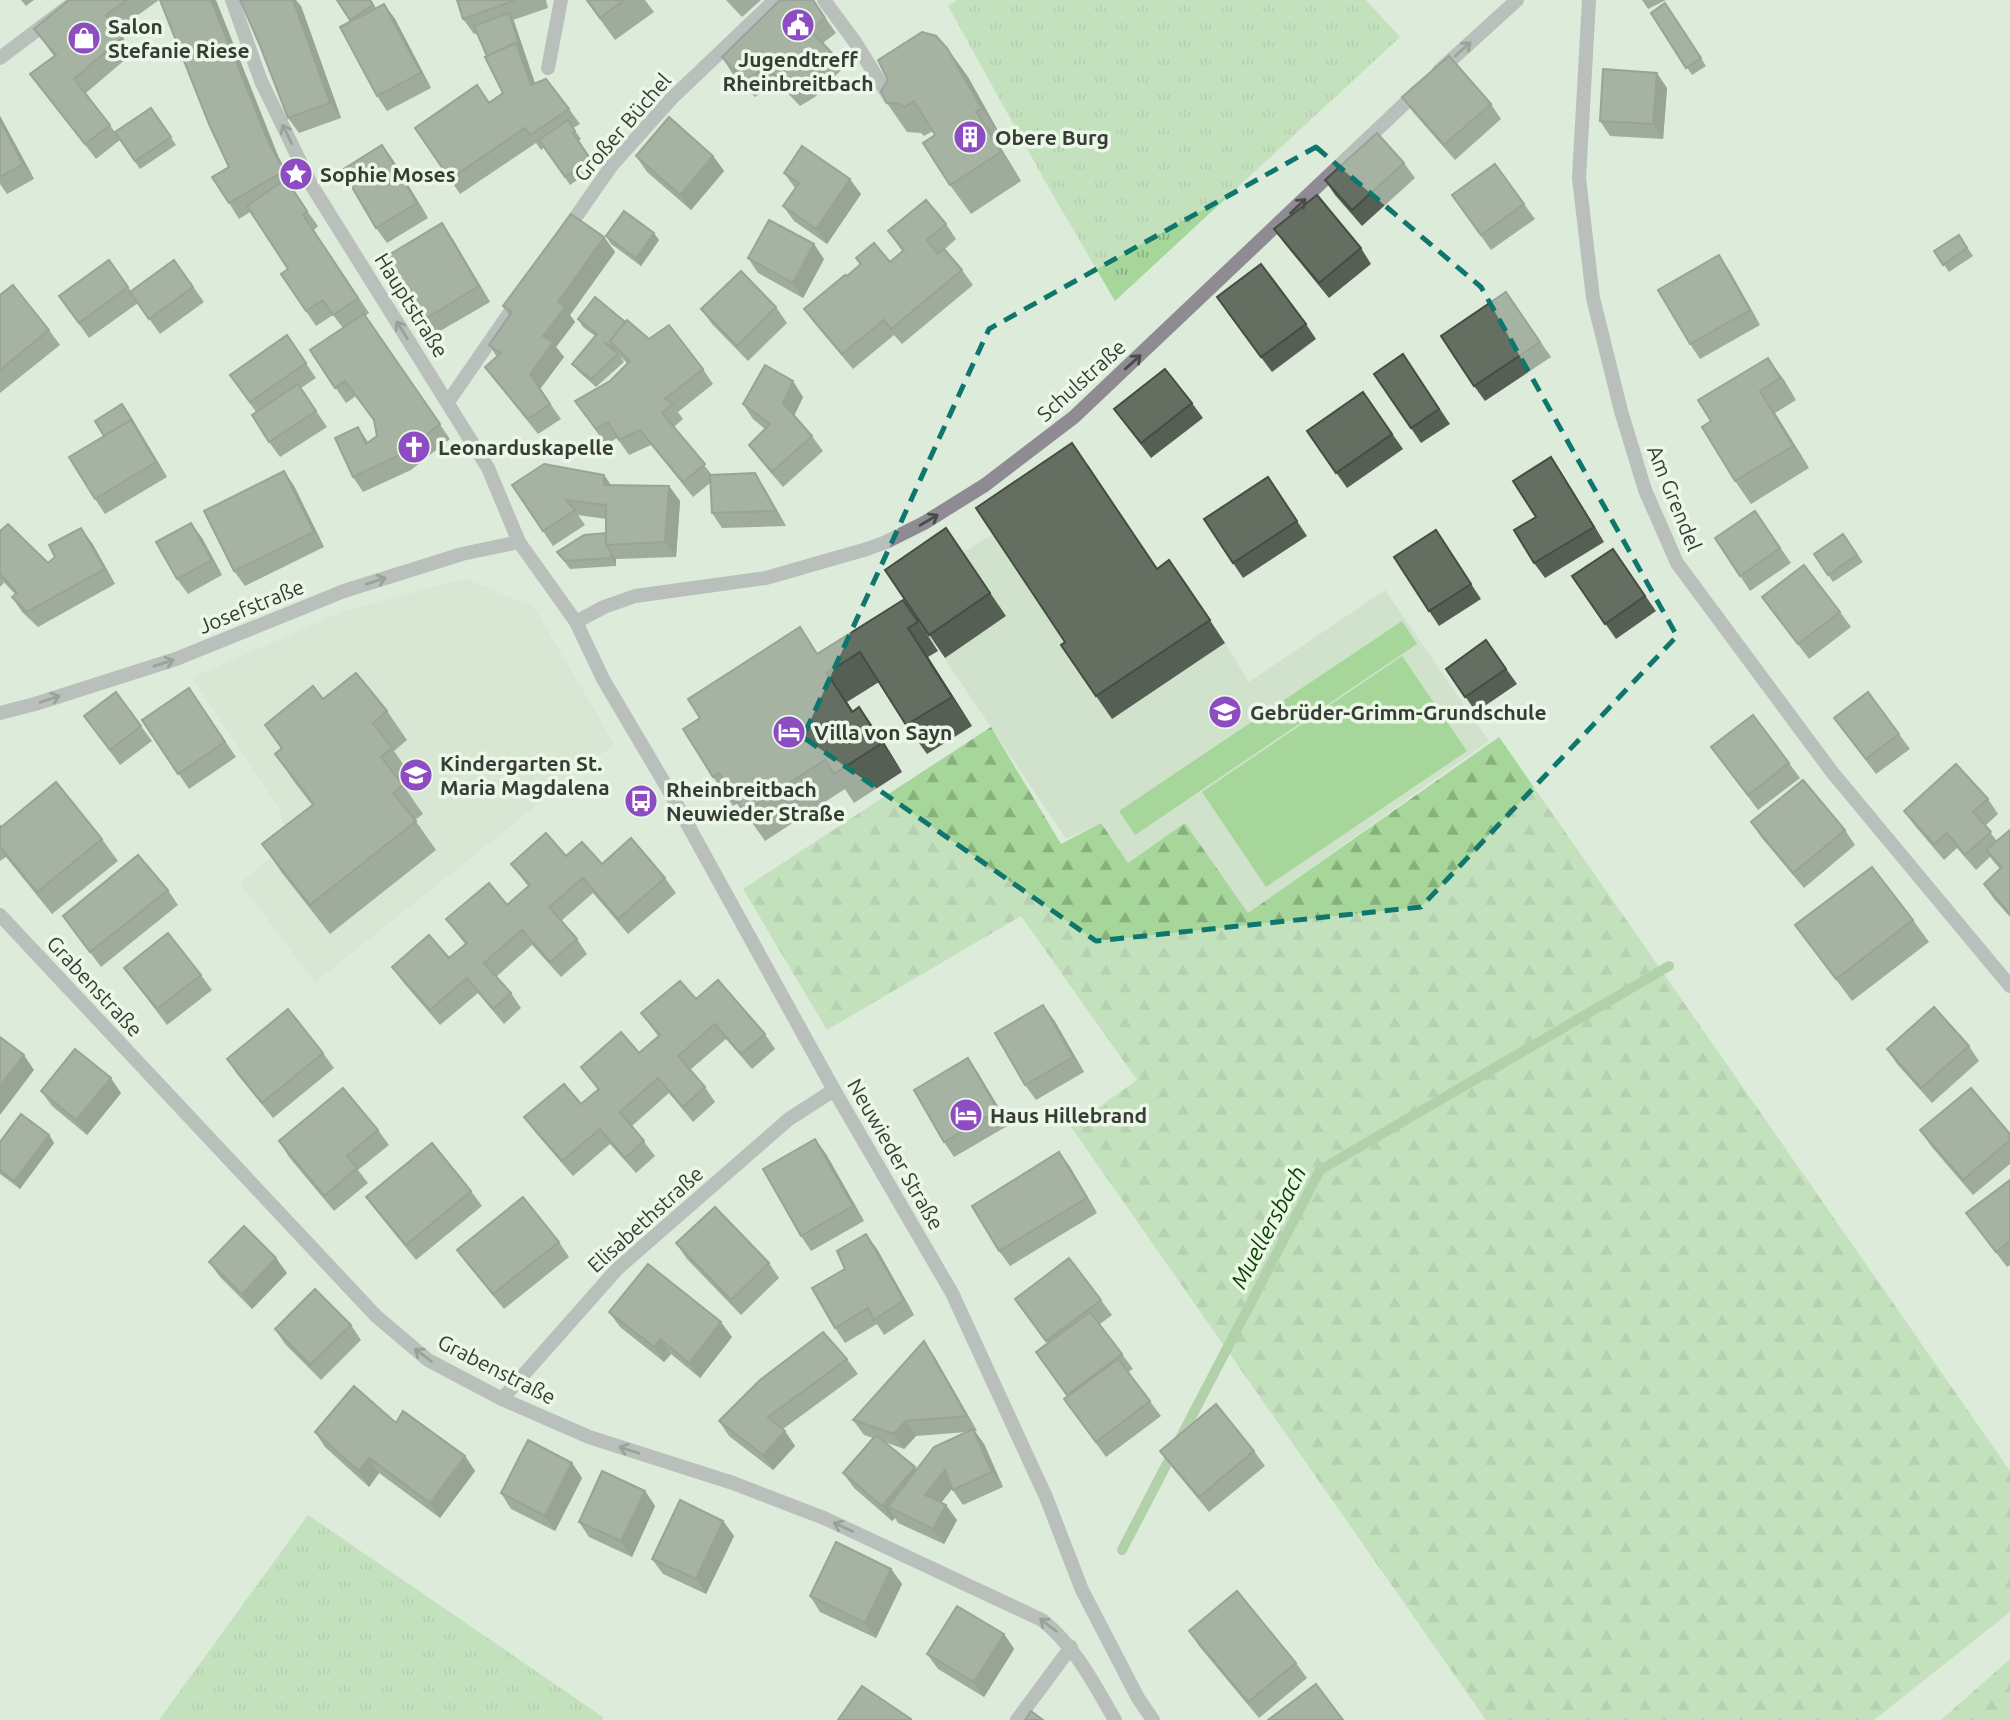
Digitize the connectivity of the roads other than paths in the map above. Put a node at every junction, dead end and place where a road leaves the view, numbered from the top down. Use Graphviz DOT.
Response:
graph roads {
  1 [pos="77,0"];
  2 [pos="232,0"];
  3 [pos="561,0"];
  4 [pos="775,0"];
  5 [pos="824,0"];
  6 [pos="1517,0"];
  7 [pos="1589,0"];
  8 [pos="0,58"];
  9 [pos="548,68"];
  10 [pos="890,98"];
  11 [pos="558,242"];
  12 [pos="528,286"];
  13 [pos="448,402"];
  14 [pos="519,541"];
  15 [pos="576,622"];
  16 [pos="0,713"];
  17 [pos="0,915"];
  18 [pos="2010,986"];
  19 [pos="834,1090"];
  20 [pos="502,1399"];
  21 [pos="1071,1647"];
  22 [pos="1017,1720"];
  23 [pos="1115,1720"];
  24 [pos="1153,1720"];
  1 -- 8 [label="street"];
  13 -- 2 [label="street, Hauptstraße, one-way"];
  3 -- 9 [label="street"];
  4 -- 11 [label="street, Großer Büchel"];
  5 -- 10 [label="street"];
  15 -- 6 [label="street, Schulstraße, one-way"];
  7 -- 18 [label="street, Am Grendel"];
  12 -- 13 [label="street"];
  13 -- 14 [label="street, Hauptstraße"];
  14 -- 15 [label="street, Hauptstraße"];
  16 -- 14 [label="street, Josefstraße, one-way"];
  15 -- 19 [label="street, Neuwieder Straße"];
  20 -- 17 [label="street, Grabenstraße, one-way"];
  19 -- 20 [label="street, Elisabethstraße"];
  19 -- 24 [label="street, Neuwieder Straße"];
  21 -- 20 [label="street, Grabenstraße, one-way"];
  21 -- 22 [label="street"];
  21 -- 23 [label="street, Grabenstraße"];
}
